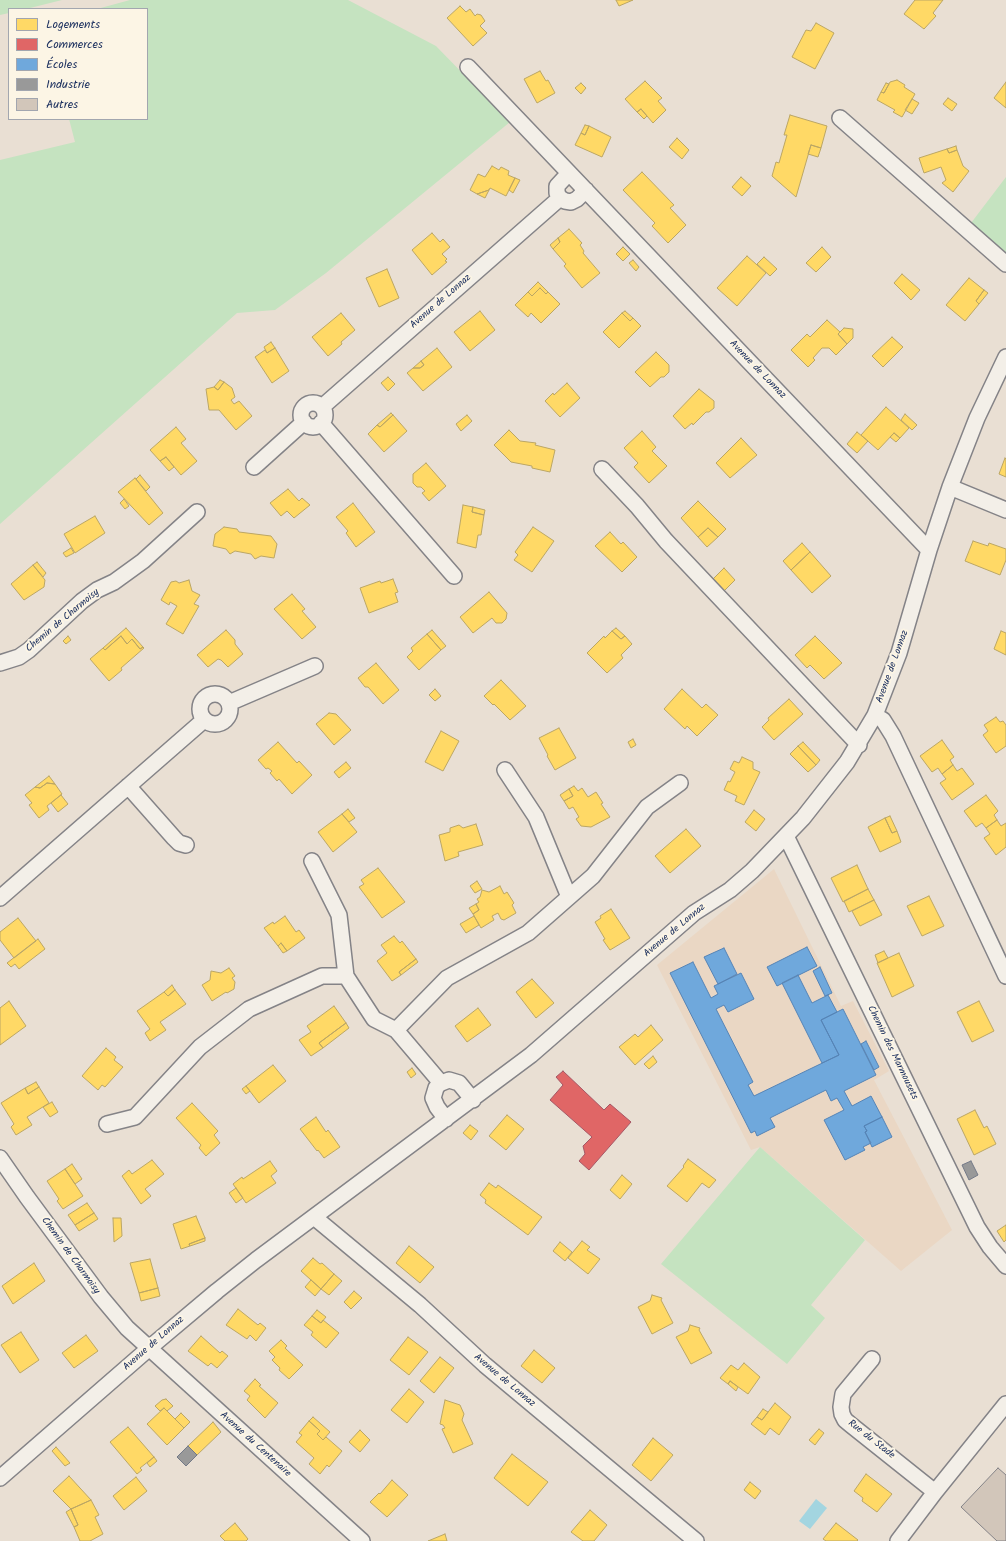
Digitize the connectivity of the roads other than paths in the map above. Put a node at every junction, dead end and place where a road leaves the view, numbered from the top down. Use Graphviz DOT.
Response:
graph roads {
  1 [pos="468,67"];
  2 [pos="840,118"];
  3 [pos="569,173"];
  4 [pos="586,190"];
  5 [pos="560,198"];
  6 [pos="1006,264"];
  7 [pos="1006,357"];
  8 [pos="322,407"];
  9 [pos="304,422"];
  10 [pos="321,424"];
  11 [pos="254,467"];
  12 [pos="602,469"];
  13 [pos="950,487"];
  14 [pos="1006,510"];
  15 [pos="197,512"];
  16 [pos="929,550"];
  17 [pos="454,576"];
  18 [pos="0,663"];
  19 [pos="315,666"];
  20 [pos="229,703"];
  21 [pos="875,715"];
  22 [pos="204,720"];
  23 [pos="859,745"];
  24 [pos="505,770"];
  25 [pos="680,783"];
  26 [pos="128,786"];
  27 [pos="786,836"];
  28 [pos="186,845"];
  29 [pos="312,861"];
  30 [pos="569,897"];
  31 [pos="0,898"];
  32 [pos="346,976"];
  33 [pos="1006,976"];
  34 [pos="396,1030"];
  35 [pos="441,1083"];
  36 [pos="473,1100"];
  37 [pos="446,1119"];
  38 [pos="107,1124"];
  39 [pos="0,1158"];
  40 [pos="314,1217"];
  41 [pos="1006,1266"];
  42 [pos="148,1349"];
  43 [pos="872,1358"];
  44 [pos="1006,1404"];
  45 [pos="0,1478"];
  46 [pos="935,1492"];
  47 [pos="362,1541"];
  48 [pos="696,1541"];
  49 [pos="898,1541"];
  1 -- 3 [label="street, Avenue de Lonnaz"];
  2 -- 6 [label="street"];
  3 -- 4 [label="street, Avenue de Lonnaz"];
  3 -- 5 [label="street"];
  4 -- 5 [label="street"];
  4 -- 16 [label="street, Avenue de Lonnaz"];
  5 -- 8 [label="street, Avenue de Lonnaz"];
  7 -- 13 [label="street, Avenue de Lonnaz"];
  8 -- 9 [label="street"];
  8 -- 10 [label="street"];
  9 -- 10 [label="street"];
  9 -- 11 [label="street"];
  10 -- 17 [label="street"];
  12 -- 23 [label="street"];
  13 -- 14 [label="street"];
  13 -- 16 [label="street, Avenue de Lonnaz"];
  15 -- 18 [label="street, Chemin de Charmoisy"];
  16 -- 21 [label="street, Avenue de Lonnaz"];
  19 -- 20 [label="street"];
  20 -- 22 [label="street"];
  20 -- 22 [label="street"];
  21 -- 23 [label="street, Avenue de Lonnaz"];
  21 -- 33 [label="street, Avenue de Lonnaz"];
  22 -- 26 [label="street"];
  23 -- 27 [label="street, Avenue de Lonnaz"];
  24 -- 30 [label="street"];
  25 -- 30 [label="street"];
  26 -- 28 [label="street"];
  26 -- 31 [label="street"];
  27 -- 36 [label="street, Avenue de Lonnaz"];
  27 -- 41 [label="street, Chemin des Marmousets"];
  29 -- 32 [label="street"];
  30 -- 34 [label="street"];
  32 -- 34 [label="street"];
  32 -- 38 [label="street"];
  34 -- 35 [label="street"];
  35 -- 36 [label="street"];
  35 -- 37 [label="street"];
  36 -- 37 [label="street, Avenue de Lonnaz"];
  37 -- 40 [label="street, Avenue de Lonnaz"];
  39 -- 42 [label="street, Chemin de Charmoisy"];
  40 -- 42 [label="street, Avenue de Lonnaz"];
  40 -- 48 [label="street, Avenue de Lonnaz"];
  42 -- 45 [label="street, Avenue de Lonnaz"];
  42 -- 47 [label="street, Avenue du Centenaire"];
  43 -- 46 [label="street, Rue du Stade"];
  44 -- 46 [label="street"];
  46 -- 49 [label="street"];
}
